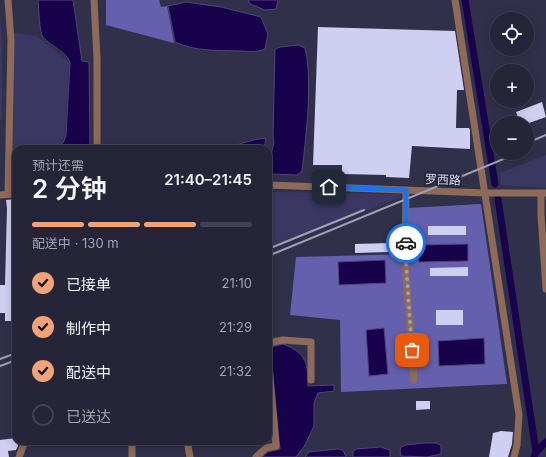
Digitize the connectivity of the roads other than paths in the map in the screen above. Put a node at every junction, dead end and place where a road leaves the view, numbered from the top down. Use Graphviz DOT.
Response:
graph roads {
  1 [pos="8,0"];
  2 [pos="94,0"];
  3 [pos="455,0"];
  4 [pos="97,145"];
  5 [pos="272,185"];
  6 [pos="406,190"];
  7 [pos="486,193"];
  8 [pos="543,193"];
  9 [pos="8,194"];
  10 [pos="12,194"];
  11 [pos="0,195"];
  12 [pos="546,289"];
  13 [pos="272,342"];
  14 [pos="311,380"];
  15 [pos="414,380"];
  16 [pos="272,400"];
  17 [pos="24,445"];
  18 [pos="132,445"];
  19 [pos="188,445"];
  20 [pos="19,457"];
  21 [pos="132,457"];
  22 [pos="190,457"];
  23 [pos="256,457"];
  24 [pos="514,457"];
  1 -- 9 [label="street"];
  2 -- 4 [label="street"];
  3 -- 7 [label="street"];
  5 -- 6 [label="street, 罗西路"];
  6 -- 7 [label="street, 罗西路"];
  6 -- 15 [label="street"];
  7 -- 8 [label="street, 罗西路"];
  7 -- 24 [label="street"];
  8 -- 12 [label="street"];
  9 -- 10 [label="street"];
  9 -- 11 [label="street"];
  13 -- 14 [label="street"];
  16 -- 23 [label="street"];
  17 -- 20 [label="street"];
  18 -- 21 [label="street"];
  19 -- 22 [label="street"];
}
